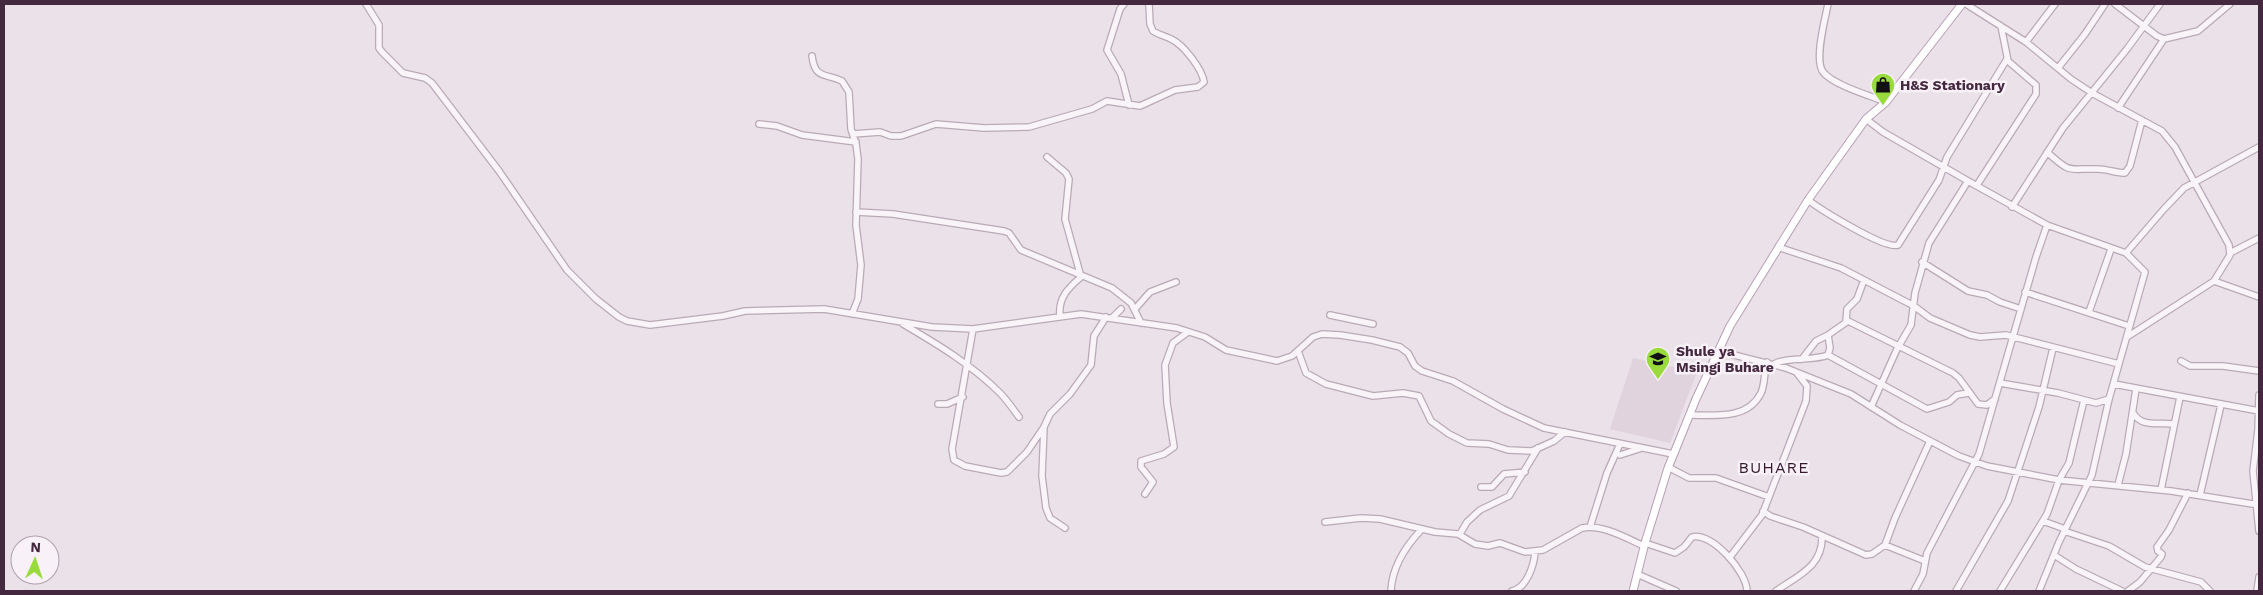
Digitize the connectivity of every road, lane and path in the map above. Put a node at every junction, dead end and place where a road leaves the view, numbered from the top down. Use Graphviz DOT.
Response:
graph roads {
  1 [pos="366,4"];
  2 [pos="1124,4"];
  3 [pos="1150,4"];
  4 [pos="1828,4"];
  5 [pos="1964,4"];
  6 [pos="2055,4"];
  7 [pos="2104,4"];
  8 [pos="2115,4"];
  9 [pos="2160,4"];
  10 [pos="2230,4"];
  11 [pos="2002,26"];
  12 [pos="2143,26"];
  13 [pos="2164,39"];
  14 [pos="2026,42"];
  15 [pos="812,56"];
  16 [pos="2007,59"];
  17 [pos="2058,68"];
  18 [pos="2092,93"];
  19 [pos="1886,102"];
  20 [pos="1129,105"];
  21 [pos="2118,108"];
  22 [pos="1866,119"];
  23 [pos="2142,120"];
  24 [pos="760,124"];
  25 [pos="853,134"];
  26 [pos="856,142"];
  27 [pos="2259,147"];
  28 [pos="2047,152"];
  29 [pos="1047,157"];
  30 [pos="1944,167"];
  31 [pos="1968,181"];
  32 [pos="2194,182"];
  33 [pos="1977,185"];
  34 [pos="1808,200"];
  35 [pos="2012,207"];
  36 [pos="856,212"];
  37 [pos="2047,225"];
  38 [pos="2259,238"];
  39 [pos="1778,247"];
  40 [pos="2111,249"];
  41 [pos="2230,252"];
  42 [pos="2126,253"];
  43 [pos="1922,262"];
  44 [pos="1081,277"];
  45 [pos="1864,280"];
  46 [pos="2214,281"];
  47 [pos="1176,282"];
  48 [pos="2025,292"];
  49 [pos="2259,298"];
  50 [pos="1914,306"];
  51 [pos="1121,309"];
  52 [pos="1135,309"];
  53 [pos="2021,309"];
  54 [pos="2089,312"];
  55 [pos="852,314"];
  56 [pos="1330,315"];
  57 [pos="1060,316"];
  58 [pos="1109,317"];
  59 [pos="899,321"];
  60 [pos="1846,321"];
  61 [pos="1141,323"];
  62 [pos="1373,324"];
  63 [pos="2129,326"];
  64 [pos="973,329"];
  65 [pos="1188,332"];
  66 [pos="1828,335"];
  67 [pos="2127,337"];
  68 [pos="2013,338"];
  69 [pos="1899,346"];
  70 [pos="2053,348"];
  71 [pos="1718,351"];
  72 [pos="1298,352"];
  73 [pos="1828,355"];
  74 [pos="1287,359"];
  75 [pos="1802,359"];
  76 [pos="2181,361"];
  77 [pos="1770,363"];
  78 [pos="966,364"];
  79 [pos="2118,364"];
  80 [pos="1302,366"];
  81 [pos="1796,371"];
  82 [pos="2259,371"];
  83 [pos="2000,383"];
  84 [pos="2114,384"];
  85 [pos="1881,385"];
  86 [pos="2136,389"];
  87 [pos="2042,391"];
  88 [pos="1968,393"];
  89 [pos="2259,395"];
  90 [pos="963,397"];
  91 [pos="2180,397"];
  92 [pos="1995,398"];
  93 [pos="2109,399"];
  94 [pos="2084,400"];
  95 [pos="938,404"];
  96 [pos="2221,405"];
  97 [pos="1871,407"];
  98 [pos="2258,411"];
  99 [pos="2133,413"];
  100 [pos="1690,415"];
  101 [pos="1019,417"];
  102 [pos="2174,424"];
  103 [pos="1044,427"];
  104 [pos="1564,432"];
  105 [pos="1930,441"];
  106 [pos="1620,444"];
  107 [pos="1538,448"];
  108 [pos="1647,448"];
  109 [pos="1673,454"];
  110 [pos="1620,455"];
  111 [pos="1974,462"];
  112 [pos="1668,467"];
  113 [pos="1526,471"];
  114 [pos="2018,473"];
  115 [pos="2059,480"];
  116 [pos="2088,482"];
  117 [pos="2118,485"];
  118 [pos="1481,488"];
  119 [pos="2161,490"];
  120 [pos="2188,493"];
  121 [pos="1145,494"];
  122 [pos="2200,495"];
  123 [pos="1769,497"];
  124 [pos="2257,504"];
  125 [pos="1763,511"];
  126 [pos="2043,521"];
  127 [pos="1326,522"];
  128 [pos="1590,527"];
  129 [pos="1065,528"];
  130 [pos="1421,530"];
  131 [pos="2065,530"];
  132 [pos="2259,531"];
  133 [pos="1460,534"];
  134 [pos="1822,536"];
  135 [pos="1644,544"];
  136 [pos="1885,545"];
  137 [pos="1535,552"];
  138 [pos="2054,555"];
  139 [pos="1730,557"];
  140 [pos="1925,561"];
  141 [pos="2152,568"];
  142 [pos="1637,574"];
  143 [pos="2259,577"];
  144 [pos="1391,591"];
  145 [pos="1512,591"];
  146 [pos="1633,591"];
  147 [pos="1676,591"];
  148 [pos="1747,591"];
  149 [pos="1776,591"];
  150 [pos="1914,591"];
  151 [pos="1956,591"];
  152 [pos="2000,591"];
  153 [pos="2039,591"];
  154 [pos="2122,591"];
  155 [pos="2128,591"];
  156 [pos="2210,591"];
  157 [pos="2257,591"];
  1 -- 55 [label="street"];
  2 -- 20 [label="street"];
  3 -- 20 [label="street"];
  4 -- 19 [label="street"];
  5 -- 11 [label="street"];
  5 -- 19 [label="main road"];
  6 -- 14 [label="street"];
  7 -- 17 [label="street"];
  8 -- 12 [label="street"];
  9 -- 12 [label="street"];
  10 -- 13 [label="street"];
  11 -- 14 [label="street"];
  11 -- 16 [label="street"];
  12 -- 13 [label="street"];
  12 -- 18 [label="street"];
  13 -- 21 [label="street"];
  14 -- 17 [label="street"];
  15 -- 25 [label="street"];
  16 -- 30 [label="street"];
  16 -- 33 [label="street"];
  17 -- 18 [label="street"];
  18 -- 21 [label="street"];
  18 -- 28 [label="street"];
  19 -- 22 [label="main road"];
  20 -- 25 [label="street"];
  21 -- 23 [label="street"];
  22 -- 30 [label="street"];
  22 -- 34 [label="main road"];
  23 -- 28 [label="street"];
  23 -- 32 [label="street"];
  24 -- 26 [label="street"];
  25 -- 26 [label="street"];
  26 -- 36 [label="street"];
  27 -- 32 [label="street"];
  28 -- 35 [label="street"];
  29 -- 44 [label="street"];
  30 -- 31 [label="street"];
  30 -- 34 [label="street"];
  31 -- 33 [label="street"];
  31 -- 43 [label="street"];
  32 -- 41 [label="street"];
  32 -- 42 [label="street"];
  33 -- 35 [label="street"];
  34 -- 39 [label="main road"];
  35 -- 37 [label="street"];
  36 -- 44 [label="street"];
  36 -- 55 [label="street"];
  37 -- 40 [label="street"];
  37 -- 48 [label="street"];
  38 -- 41 [label="street"];
  39 -- 45 [label="street"];
  39 -- 71 [label="main road"];
  40 -- 42 [label="street"];
  40 -- 54 [label="street"];
  41 -- 46 [label="street"];
  42 -- 63 [label="street"];
  43 -- 50 [label="street"];
  43 -- 53 [label="street"];
  44 -- 52 [label="street"];
  44 -- 57 [label="street"];
  45 -- 50 [label="street"];
  45 -- 60 [label="street"];
  46 -- 49 [label="street"];
  46 -- 67 [label="street"];
  47 -- 52 [label="street"];
  48 -- 53 [label="street"];
  48 -- 54 [label="street"];
  50 -- 68 [label="street"];
  50 -- 69 [label="street"];
  51 -- 58 [label="street"];
  52 -- 61 [label="street"];
  53 -- 68 [label="street"];
  54 -- 63 [label="street"];
  55 -- 59 [label="street"];
  56 -- 62 [label="street"];
  57 -- 58 [label="street"];
  57 -- 64 [label="street"];
  58 -- 61 [label="street"];
  58 -- 103 [label="street"];
  59 -- 64 [label="street"];
  59 -- 78 [label="street"];
  60 -- 66 [label="street"];
  60 -- 69 [label="street"];
  61 -- 65 [label="street"];
  63 -- 67 [label="street"];
  64 -- 78 [label="street"];
  65 -- 74 [label="street"];
  65 -- 121 [label="street"];
  66 -- 73 [label="street"];
  66 -- 75 [label="street"];
  67 -- 79 [label="street"];
  68 -- 70 [label="street"];
  68 -- 83 [label="street"];
  69 -- 85 [label="street"];
  69 -- 88 [label="street"];
  70 -- 79 [label="street"];
  70 -- 87 [label="street"];
  71 -- 77 [label="street"];
  71 -- 100 [label="main road"];
  72 -- 74 [label="street"];
  72 -- 80 [label="street"];
  72 -- 104 [label="street"];
  73 -- 75 [label="street"];
  73 -- 85 [label="street"];
  74 -- 80 [label="street"];
  75 -- 77 [label="street"];
  76 -- 82 [label="street"];
  77 -- 81 [label="street"];
  77 -- 100 [label="street"];
  78 -- 90 [label="street"];
  78 -- 101 [label="street"];
  79 -- 84 [label="street"];
  80 -- 107 [label="street"];
  81 -- 97 [label="street"];
  81 -- 123 [label="street"];
  83 -- 87 [label="street"];
  83 -- 92 [label="street"];
  84 -- 86 [label="street"];
  84 -- 93 [label="street"];
  85 -- 88 [label="street"];
  85 -- 97 [label="street"];
  86 -- 91 [label="street"];
  86 -- 99 [label="street"];
  87 -- 94 [label="street"];
  87 -- 114 [label="street"];
  88 -- 92 [label="street"];
  89 -- 98 [label="street"];
  90 -- 95 [label="street"];
  90 -- 103 [label="street"];
  91 -- 96 [label="street"];
  91 -- 102 [label="street"];
  92 -- 111 [label="street"];
  93 -- 94 [label="street"];
  93 -- 116 [label="street"];
  94 -- 115 [label="street"];
  96 -- 98 [label="street"];
  96 -- 122 [label="street"];
  97 -- 105 [label="street"];
  98 -- 124 [label="street"];
  99 -- 102 [label="street"];
  99 -- 117 [label="street"];
  100 -- 109 [label="main road"];
  102 -- 119 [label="street"];
  103 -- 129 [label="street"];
  104 -- 106 [label="street"];
  104 -- 107 [label="street"];
  105 -- 111 [label="street"];
  105 -- 136 [label="street"];
  106 -- 108 [label="street"];
  106 -- 128 [label="street"];
  107 -- 113 [label="street"];
  108 -- 109 [label="street"];
  108 -- 110 [label="street"];
  109 -- 112 [label="main road"];
  111 -- 114 [label="street"];
  111 -- 140 [label="street"];
  112 -- 123 [label="street"];
  112 -- 135 [label="main road"];
  113 -- 118 [label="street"];
  113 -- 133 [label="street"];
  114 -- 115 [label="street"];
  114 -- 151 [label="street"];
  115 -- 116 [label="street"];
  115 -- 126 [label="street"];
  116 -- 117 [label="street"];
  116 -- 131 [label="street"];
  117 -- 119 [label="street"];
  119 -- 120 [label="street"];
  120 -- 122 [label="street"];
  120 -- 141 [label="street"];
  122 -- 124 [label="street"];
  123 -- 125 [label="street"];
  124 -- 132 [label="street"];
  125 -- 134 [label="street"];
  125 -- 139 [label="street"];
  126 -- 131 [label="street"];
  126 -- 152 [label="street"];
  127 -- 130 [label="street"];
  128 -- 135 [label="street"];
  128 -- 137 [label="street"];
  130 -- 133 [label="street"];
  130 -- 144 [label="street"];
  131 -- 138 [label="street"];
  131 -- 141 [label="street"];
  133 -- 137 [label="street"];
  134 -- 136 [label="street"];
  134 -- 149 [label="street"];
  135 -- 139 [label="street"];
  135 -- 142 [label="main road"];
  136 -- 140 [label="street"];
  137 -- 145 [label="street"];
  138 -- 153 [label="street"];
  138 -- 154 [label="street"];
  139 -- 148 [label="street"];
  140 -- 150 [label="street"];
  141 -- 155 [label="street"];
  141 -- 156 [label="street"];
  142 -- 146 [label="main road"];
  142 -- 147 [label="street"];
  143 -- 157 [label="street"];
}
